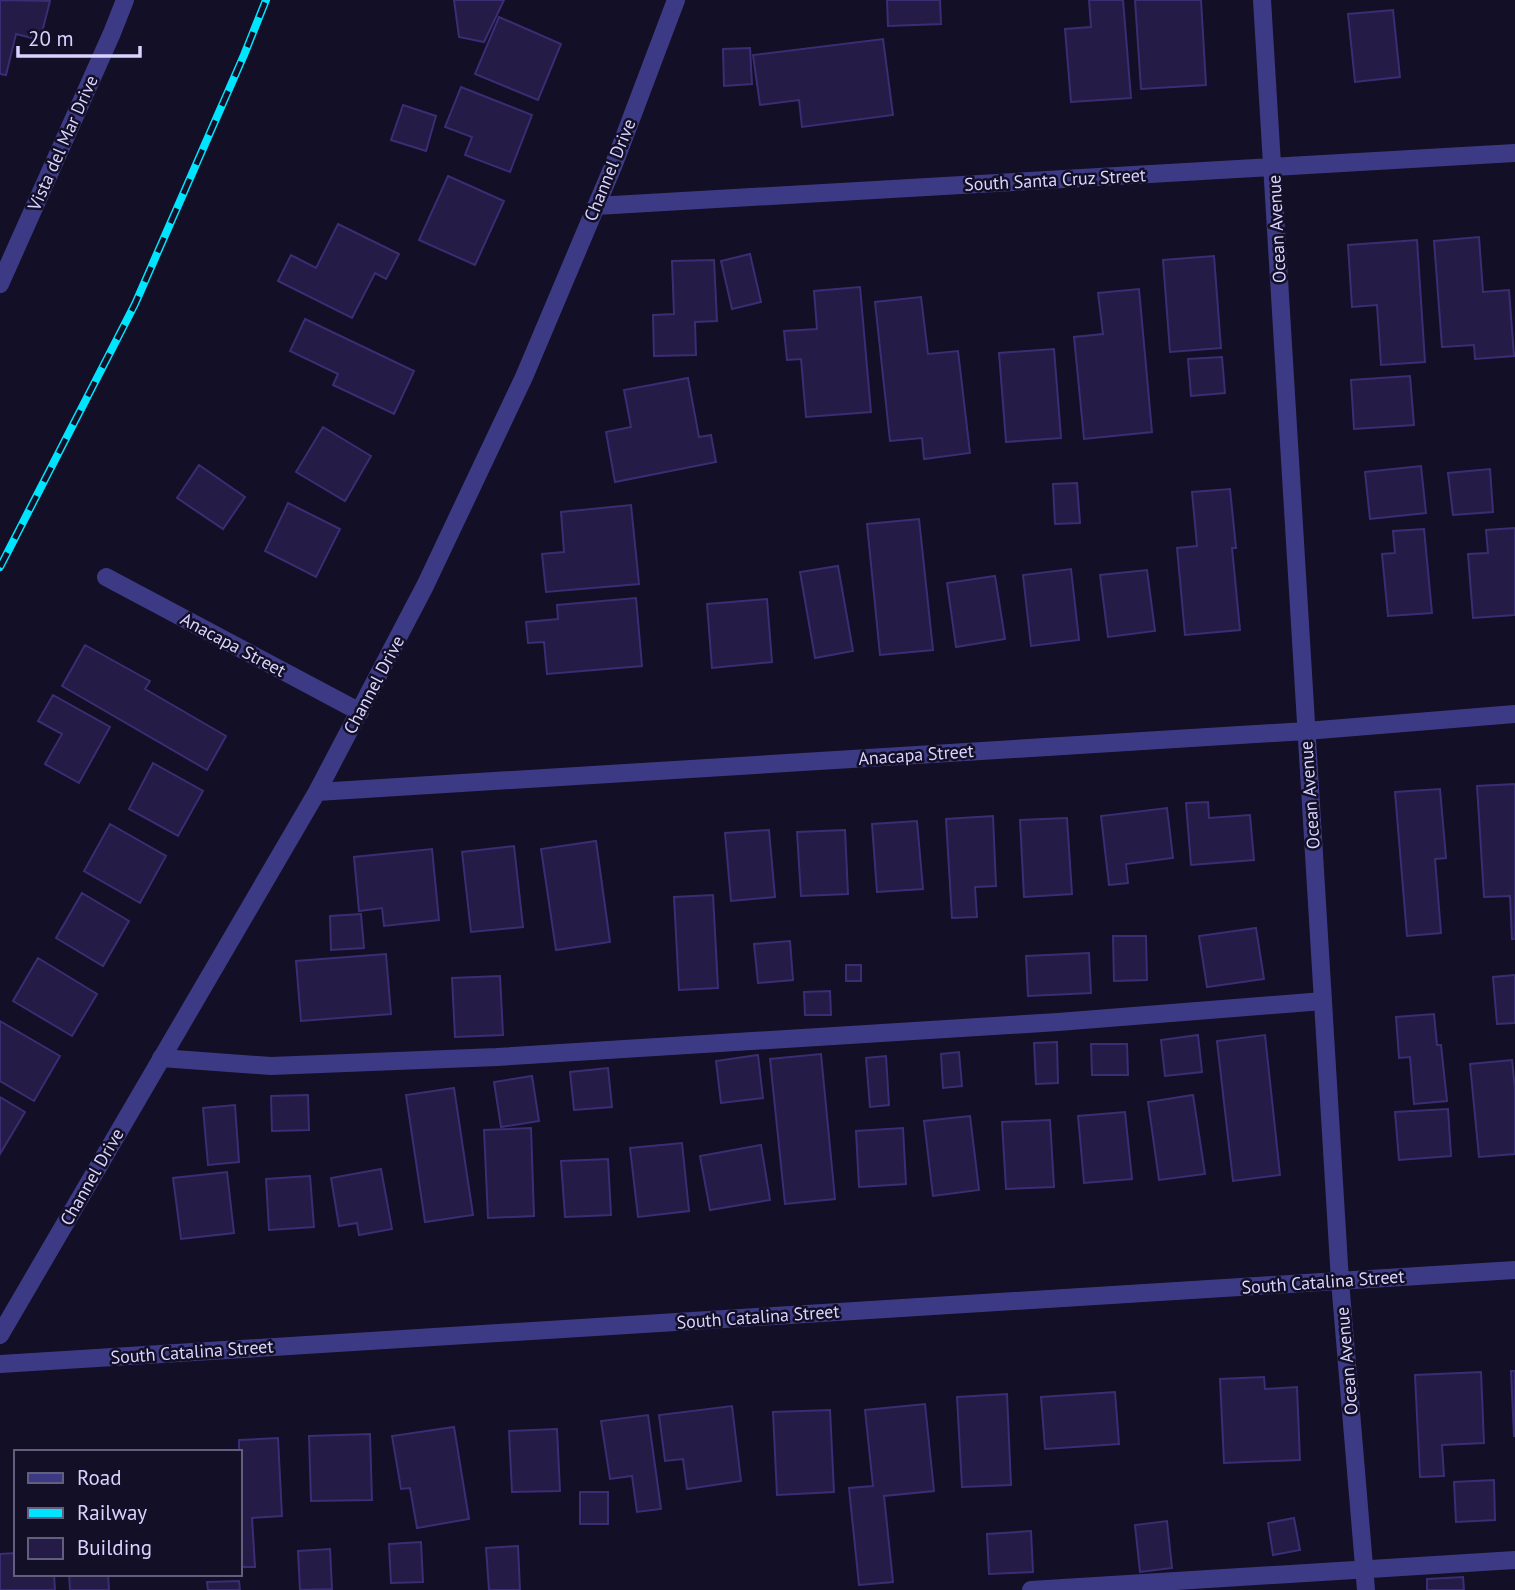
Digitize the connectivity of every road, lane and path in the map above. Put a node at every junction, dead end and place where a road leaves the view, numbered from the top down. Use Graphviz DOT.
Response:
graph roads {
  1 [pos="125,0"];
  2 [pos="676,0"];
  3 [pos="1262,0"];
  4 [pos="1515,153"];
  5 [pos="1274,168"];
  6 [pos="596,206"];
  7 [pos="0,284"];
  8 [pos="106,578"];
  9 [pos="360,712"];
  10 [pos="1515,714"];
  11 [pos="1306,731"];
  12 [pos="317,792"];
  13 [pos="1323,1001"];
  14 [pos="162,1058"];
  15 [pos="1515,1270"];
  16 [pos="1340,1281"];
  17 [pos="0,1335"];
  18 [pos="0,1364"];
  19 [pos="1515,1560"];
  20 [pos="1364,1568"];
  21 [pos="1031,1590"];
  22 [pos="1366,1590"];
  1 -- 7 [label="street, Vista del Mar Drive"];
  2 -- 6 [label="street, Channel Drive"];
  3 -- 5 [label="street, Ocean Avenue"];
  4 -- 5 [label="street, South Santa Cruz Street"];
  5 -- 6 [label="street, South Santa Cruz Street"];
  5 -- 11 [label="street, Ocean Avenue"];
  6 -- 9 [label="street, Channel Drive"];
  8 -- 9 [label="street, Anacapa Street"];
  9 -- 12 [label="street, Channel Drive"];
  10 -- 11 [label="street, Anacapa Street"];
  11 -- 12 [label="street, Anacapa Street"];
  11 -- 13 [label="street, Ocean Avenue"];
  12 -- 14 [label="street, Channel Drive"];
  13 -- 14 [label="street"];
  13 -- 16 [label="street, Ocean Avenue"];
  14 -- 17 [label="street, Channel Drive"];
  15 -- 16 [label="street, South Catalina Street"];
  16 -- 18 [label="street, South Catalina Street"];
  16 -- 20 [label="street, Ocean Avenue"];
  19 -- 20 [label="street"];
  20 -- 21 [label="street"];
  20 -- 22 [label="street, Ocean Avenue"];
}
